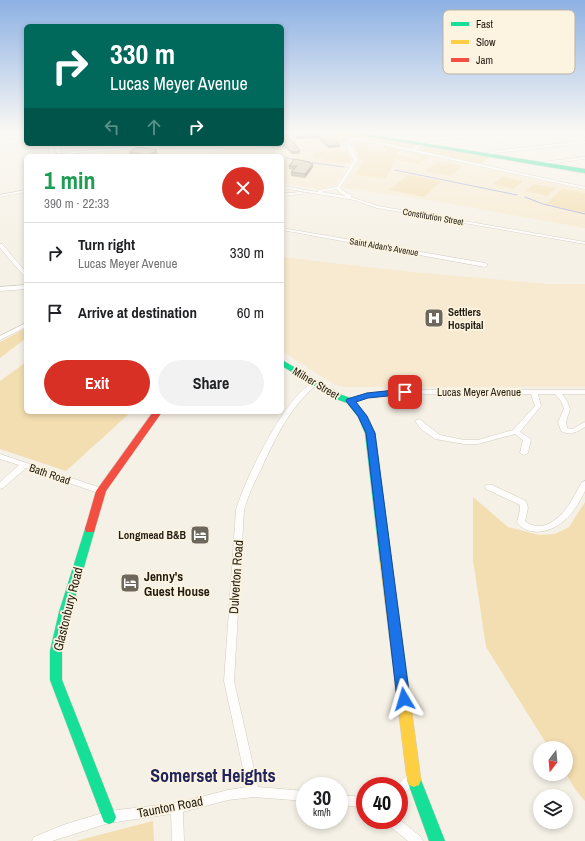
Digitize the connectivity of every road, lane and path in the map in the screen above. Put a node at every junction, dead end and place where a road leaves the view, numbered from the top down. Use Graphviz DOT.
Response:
graph roads {
  1 [pos="349,171"];
  2 [pos="509,171"];
  3 [pos="284,187"];
  4 [pos="338,188"];
  5 [pos="585,188"];
  6 [pos="24,191"];
  7 [pos="310,192"];
  8 [pos="284,195"];
  9 [pos="0,196"];
  10 [pos="355,199"];
  11 [pos="284,229"];
  12 [pos="585,243"];
  13 [pos="1,247"];
  14 [pos="485,265"];
  15 [pos="24,273"];
  16 [pos="24,287"];
  17 [pos="0,289"];
  18 [pos="24,326"];
  19 [pos="0,338"];
  20 [pos="284,363"];
  21 [pos="316,383"];
  22 [pos="534,392"];
  23 [pos="556,392"];
  24 [pos="585,392"];
  25 [pos="350,401"];
  26 [pos="157,414"];
  27 [pos="419,421"];
  28 [pos="585,424"];
  29 [pos="516,432"];
  30 [pos="524,453"];
  31 [pos="0,456"];
  32 [pos="24,465"];
  33 [pos="585,484"];
  34 [pos="0,486"];
  35 [pos="488,487"];
  36 [pos="101,491"];
  37 [pos="414,777"];
  38 [pos="408,783"];
  39 [pos="254,792"];
  40 [pos="296,795"];
  41 [pos="177,808"];
  42 [pos="109,817"];
  43 [pos="402,829"];
  44 [pos="38,841"];
  45 [pos="178,841"];
  46 [pos="417,841"];
  47 [pos="437,841"];
  1 -- 4 [label="street"];
  2 -- 5 [label="street"];
  3 -- 7 [label="street, Constitution Street"];
  4 -- 7 [label="street"];
  4 -- 10 [label="street"];
  6 -- 9 [label="street"];
  7 -- 8 [label="street"];
  7 -- 10 [label="street, Constitution Street"];
  10 -- 12 [label="street, Constitution Street"];
  11 -- 14 [label="street, Saint Aidan's Avenue"];
  13 -- 15 [label="street"];
  16 -- 17 [label="street"];
  18 -- 19 [label="street"];
  20 -- 21 [label="street, Milner Street"];
  21 -- 25 [label="street, Milner Street"];
  21 -- 39 [label="street, Dulverton Road"];
  22 -- 23 [label="street, Lucas Meyer Avenue"];
  22 -- 25 [label="street, Lucas Meyer Avenue"];
  22 -- 29 [label="street"];
  23 -- 24 [label="street, Lucas Meyer Avenue"];
  23 -- 28 [label="street"];
  25 -- 37 [label="street"];
  26 -- 36 [label="street, Glastonbury Road"];
  27 -- 29 [label="street"];
  29 -- 30 [label="street"];
  31 -- 32 [label="street, Bath Road"];
  32 -- 34 [label="street"];
  32 -- 36 [label="street, Bath Road"];
  33 -- 35 [label="street"];
  36 -- 42 [label="street, Glastonbury Road"];
  37 -- 38 [label="street"];
  37 -- 47 [label="street"];
  39 -- 40 [label="street, Taunton Road"];
  39 -- 41 [label="street, Taunton Road"];
  41 -- 42 [label="street, Taunton Road"];
  41 -- 45 [label="street"];
  42 -- 44 [label="street, Taunton Road"];
  43 -- 46 [label="street"];
}
